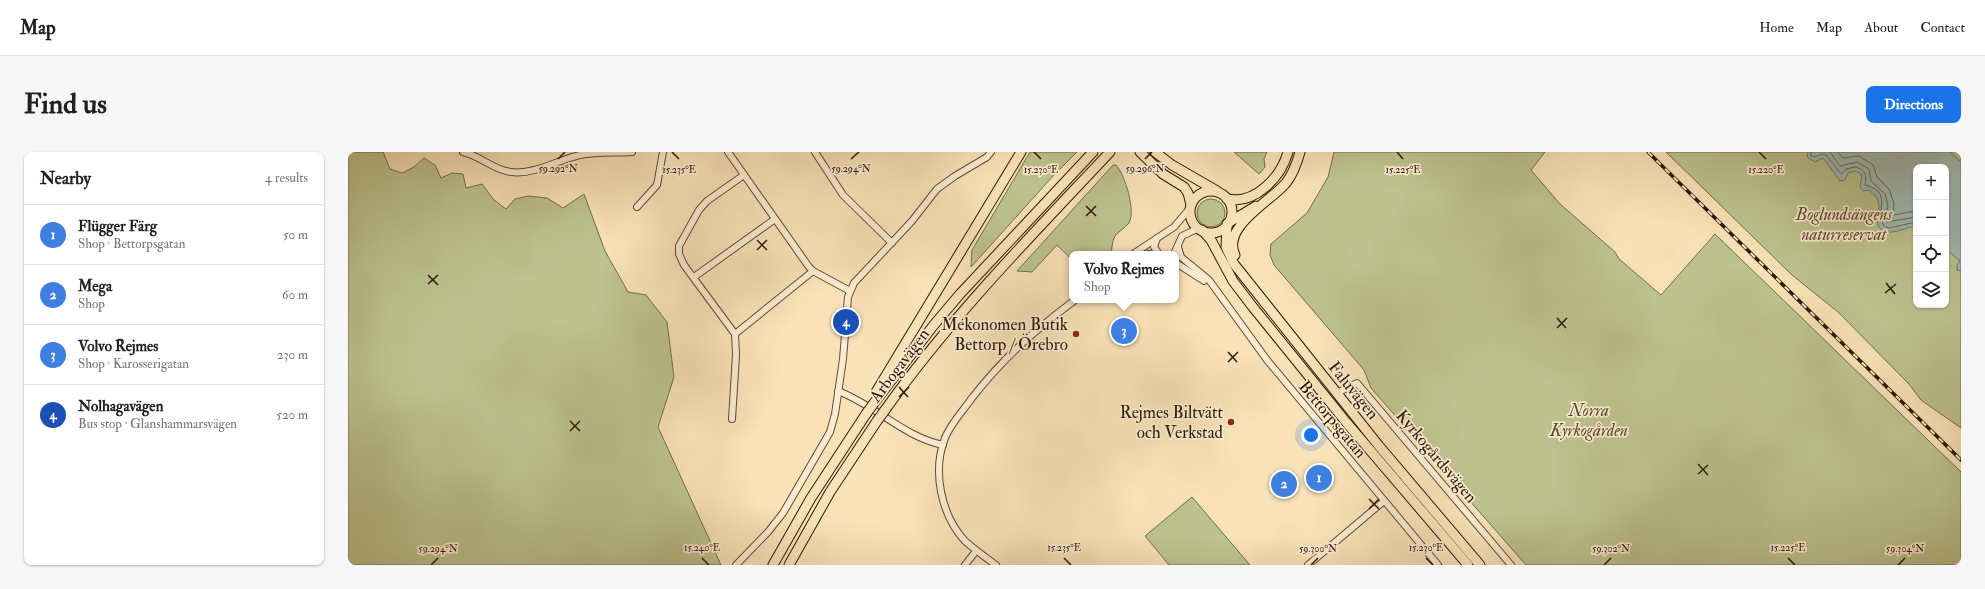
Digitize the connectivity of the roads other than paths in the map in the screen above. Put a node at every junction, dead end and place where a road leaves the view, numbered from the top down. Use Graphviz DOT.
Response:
graph roads {
  1 [pos="464,152"];
  2 [pos="619,152"];
  3 [pos="632,152"];
  4 [pos="663,152"];
  5 [pos="728,152"];
  6 [pos="815,152"];
  7 [pos="991,152"];
  8 [pos="1021,152"];
  9 [pos="1093,152"];
  10 [pos="1110,152"];
  11 [pos="1115,152"];
  12 [pos="1140,152"];
  13 [pos="1155,152"];
  14 [pos="1288,152"];
  15 [pos="1300,152"];
  16 [pos="1098,166"];
  17 [pos="744,175"];
  18 [pos="1224,196"];
  19 [pos="1269,198"];
  20 [pos="1191,206"];
  21 [pos="637,207"];
  22 [pos="775,219"];
  23 [pos="1227,224"];
  24 [pos="1200,229"];
  25 [pos="1158,237"];
  26 [pos="892,243"];
  27 [pos="1178,247"];
  28 [pos="1137,251"];
  29 [pos="1157,251"];
  30 [pos="1176,251"];
  31 [pos="1179,265"];
  32 [pos="813,271"];
  33 [pos="694,277"];
  34 [pos="1212,287"];
  35 [pos="850,291"];
  36 [pos="1263,300"];
  37 [pos="1071,303"];
  38 [pos="735,334"];
  39 [pos="838,391"];
  40 [pos="1337,394"];
  41 [pos="874,403"];
  42 [pos="732,419"];
  43 [pos="943,445"];
  44 [pos="1384,501"];
  45 [pos="976,551"];
  46 [pos="736,565"];
  47 [pos="773,565"];
  48 [pos="789,565"];
  49 [pos="965,565"];
  50 [pos="996,565"];
  51 [pos="1308,565"];
  52 [pos="1438,565"];
  53 [pos="1468,565"];
  54 [pos="1480,565"];
  55 [pos="1511,565"];
  1 -- 2 [label="street"];
  2 -- 3 [label="street"];
  4 -- 21 [label="street"];
  5 -- 17 [label="street"];
  6 -- 26 [label="street"];
  7 -- 26 [label="street"];
  8 -- 41 [label="highway"];
  9 -- 41 [label="highway, Arbogavägen"];
  10 -- 16 [label="highway, Arbogavägen"];
  11 -- 16 [label="highway"];
  12 -- 20 [label="highway"];
  13 -- 18 [label="highway"];
  14 -- 18 [label="highway"];
  15 -- 19 [label="highway"];
  16 -- 48 [label="highway, Arbogavägen, bridge"];
  17 -- 22 [label="street"];
  17 -- 33 [label="street"];
  18 -- 20 [label="highway"];
  18 -- 23 [label="highway"];
  19 -- 23 [label="highway"];
  19 -- 36 [label="highway"];
  20 -- 24 [label="highway"];
  20 -- 25 [label="street"];
  22 -- 32 [label="street"];
  22 -- 33 [label="street"];
  23 -- 24 [label="highway"];
  23 -- 36 [label="highway, Faluvägen"];
  24 -- 27 [label="street"];
  24 -- 53 [label="highway, Faluvägen"];
  25 -- 28 [label="street"];
  25 -- 29 [label="street"];
  26 -- 35 [label="street"];
  27 -- 30 [label="street"];
  27 -- 34 [label="street, Bettorpsgatan"];
  31 -- 34 [label="street, Bettorpsgatan"];
  32 -- 35 [label="street"];
  32 -- 38 [label="street"];
  33 -- 38 [label="street"];
  34 -- 44 [label="street, Bettorpsgatan"];
  35 -- 39 [label="street"];
  36 -- 40 [label="highway, Faluvägen"];
  37 -- 43 [label="street"];
  38 -- 42 [label="street"];
  39 -- 43 [label="street"];
  39 -- 46 [label="street"];
  40 -- 54 [label="highway, Faluvägen"];
  40 -- 55 [label="street, Kyrkogårdsvägen"];
  41 -- 47 [label="highway, Arbogavägen, bridge"];
  43 -- 45 [label="street"];
  44 -- 51 [label="street"];
  44 -- 52 [label="street, Bettorpsgatan"];
  45 -- 49 [label="street"];
  45 -- 50 [label="street"];
}
